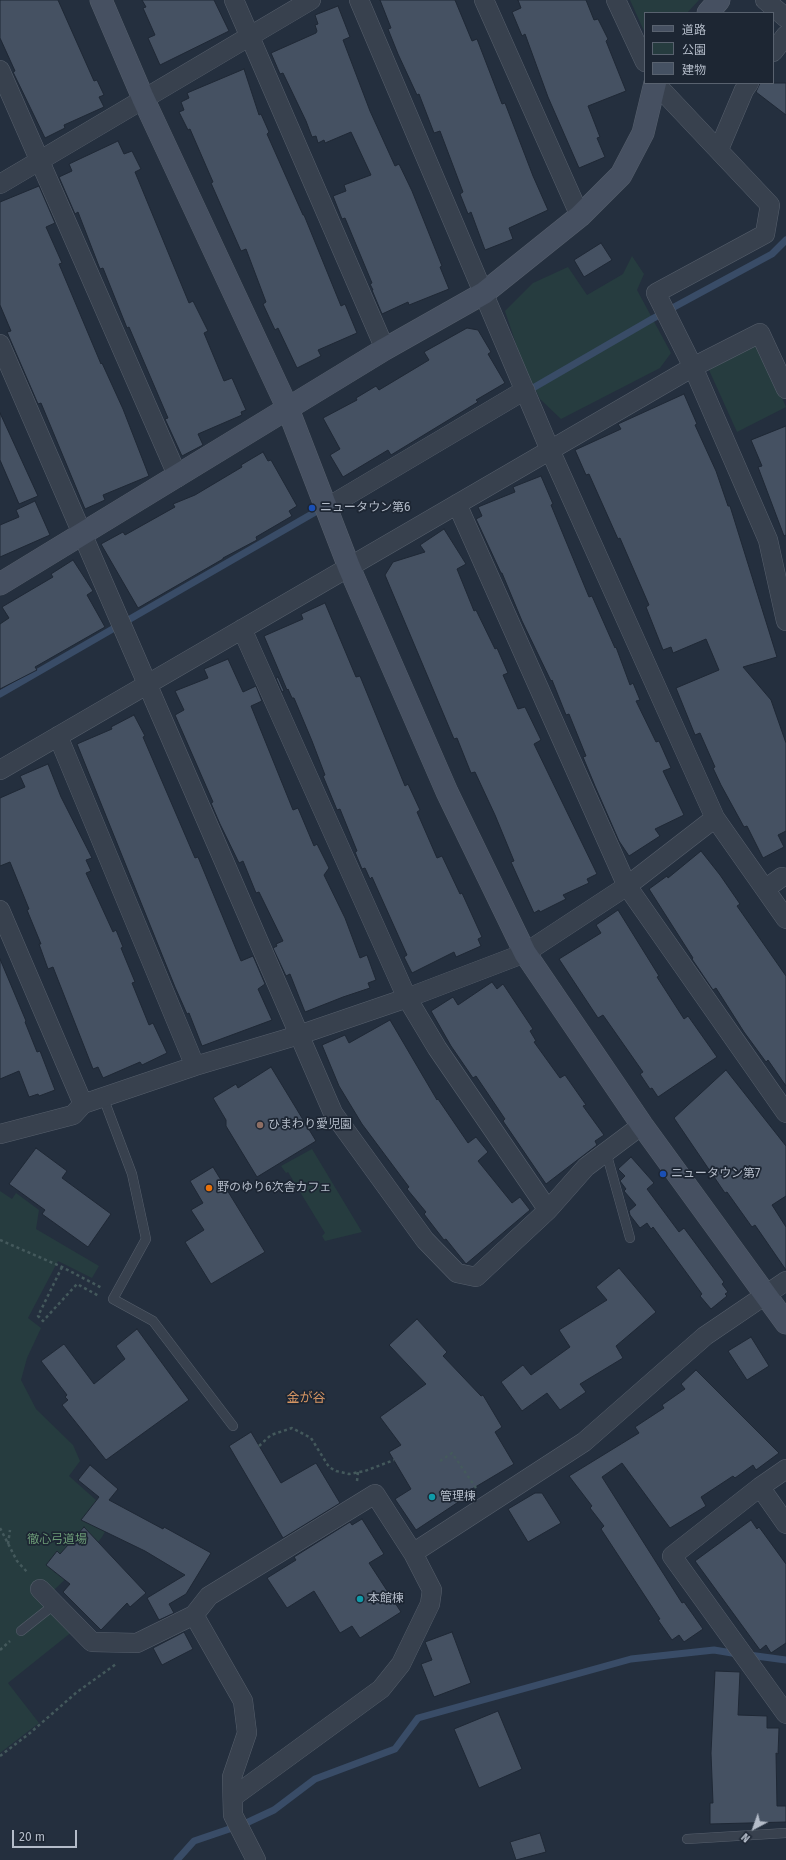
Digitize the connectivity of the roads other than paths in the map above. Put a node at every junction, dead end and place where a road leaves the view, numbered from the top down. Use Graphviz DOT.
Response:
graph roads {
  1 [pos="101,0"];
  2 [pos="234,0"];
  3 [pos="311,0"];
  4 [pos="359,0"];
  5 [pos="484,0"];
  6 [pos="616,0"];
  7 [pos="719,0"];
  8 [pos="765,0"];
  9 [pos="709,12"];
  10 [pos="786,18"];
  11 [pos="786,35"];
  12 [pos="250,36"];
  13 [pos="774,51"];
  14 [pos="644,60"];
  15 [pos="0,70"];
  16 [pos="655,84"];
  17 [pos="656,84"];
  18 [pos="749,84"];
  19 [pos="143,98"];
  20 [pos="719,150"];
  21 [pos="40,162"];
  22 [pos="0,184"];
  23 [pos="580,216"];
  24 [pos="484,293"];
  25 [pos="0,344"];
  26 [pos="385,349"];
  27 [pos="693,367"];
  28 [pos="786,389"];
  29 [pos="525,390"];
  30 [pos="288,409"];
  31 [pos="550,450"];
  32 [pos="178,476"];
  33 [pos="457,504"];
  34 [pos="326,508"];
  35 [pos="82,533"];
  36 [pos="349,567"];
  37 [pos="0,584"];
  38 [pos="786,621"];
  39 [pos="242,629"];
  40 [pos="148,684"];
  41 [pos="58,736"];
  42 [pos="0,770"];
  43 [pos="714,818"];
  44 [pos="782,877"];
  45 [pos="626,886"];
  46 [pos="765,889"];
  47 [pos="0,910"];
  48 [pos="786,918"];
  49 [pos="525,953"];
  50 [pos="407,998"];
  51 [pos="300,1035"];
  52 [pos="195,1066"];
  53 [pos="104,1097"];
  54 [pos="83,1104"];
  55 [pos="786,1113"];
  56 [pos="642,1125"];
  57 [pos="0,1134"];
  58 [pos="606,1152"];
  59 [pos="548,1210"];
  60 [pos="630,1238"];
  61 [pos="786,1281"];
  62 [pos="766,1294"];
  63 [pos="786,1322"];
  64 [pos="233,1426"];
  65 [pos="786,1469"];
  66 [pos="760,1486"];
  67 [pos="786,1524"];
  68 [pos="413,1553"];
  69 [pos="40,1589"];
  70 [pos="55,1604"];
  71 [pos="194,1615"];
  72 [pos="21,1631"];
  73 [pos="786,1714"];
  74 [pos="233,1806"];
  75 [pos="786,1833"];
  76 [pos="687,1839"];
  77 [pos="256,1860"];
  1 -- 19 [label="street"];
  2 -- 12 [label="street"];
  3 -- 12 [label="street"];
  4 -- 24 [label="street"];
  5 -- 23 [label="street"];
  6 -- 14 [label="street"];
  7 -- 9 [label="street"];
  8 -- 10 [label="street"];
  11 -- 13 [label="street"];
  12 -- 19 [label="street"];
  12 -- 26 [label="street"];
  15 -- 21 [label="street"];
  16 -- 23 [label="street"];
  17 -- 20 [label="street"];
  18 -- 20 [label="street"];
  19 -- 21 [label="street"];
  19 -- 30 [label="street"];
  20 -- 27 [label="street"];
  21 -- 22 [label="street"];
  21 -- 32 [label="street"];
  23 -- 24 [label="street"];
  24 -- 26 [label="street"];
  24 -- 29 [label="street"];
  25 -- 35 [label="street"];
  26 -- 30 [label="street"];
  27 -- 28 [label="street"];
  27 -- 31 [label="street"];
  27 -- 38 [label="street"];
  29 -- 31 [label="street"];
  29 -- 34 [label="street"];
  30 -- 32 [label="street"];
  30 -- 34 [label="street"];
  31 -- 33 [label="street"];
  31 -- 43 [label="street"];
  32 -- 35 [label="street"];
  33 -- 36 [label="street"];
  33 -- 45 [label="street"];
  34 -- 36 [label="street"];
  35 -- 37 [label="street"];
  35 -- 40 [label="street"];
  36 -- 39 [label="street"];
  36 -- 49 [label="street"];
  39 -- 40 [label="street"];
  39 -- 50 [label="street"];
  40 -- 41 [label="street"];
  40 -- 51 [label="street"];
  41 -- 42 [label="street"];
  41 -- 52 [label="street"];
  43 -- 45 [label="street"];
  43 -- 46 [label="street"];
  44 -- 46 [label="street"];
  45 -- 49 [label="street"];
  45 -- 55 [label="street"];
  46 -- 48 [label="street"];
  47 -- 54 [label="street"];
  49 -- 50 [label="street"];
  49 -- 56 [label="street"];
  50 -- 51 [label="street"];
  50 -- 59 [label="street"];
  51 -- 52 [label="street"];
  51 -- 59 [label="street"];
  52 -- 53 [label="street"];
  53 -- 54 [label="street"];
  53 -- 64 [label="lane"];
  54 -- 57 [label="street"];
  56 -- 58 [label="street"];
  56 -- 62 [label="street"];
  58 -- 59 [label="street"];
  58 -- 60 [label="lane"];
  61 -- 62 [label="street"];
  62 -- 63 [label="street"];
  62 -- 68 [label="street"];
  65 -- 66 [label="street"];
  66 -- 67 [label="street"];
  66 -- 73 [label="street"];
  68 -- 71 [label="street"];
  68 -- 74 [label="street"];
  69 -- 70 [label="street"];
  70 -- 71 [label="street"];
  70 -- 72 [label="lane"];
  71 -- 74 [label="street"];
  74 -- 77 [label="street"];
  75 -- 76 [label="lane"];
}
